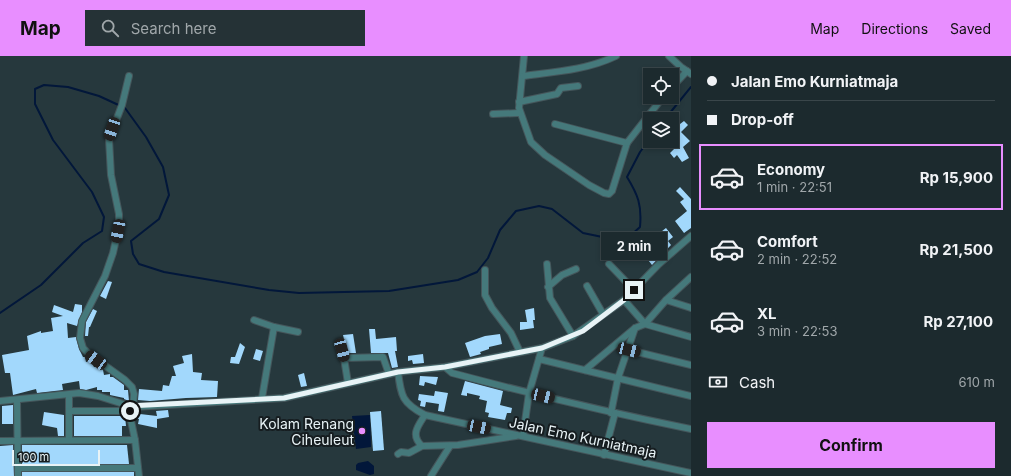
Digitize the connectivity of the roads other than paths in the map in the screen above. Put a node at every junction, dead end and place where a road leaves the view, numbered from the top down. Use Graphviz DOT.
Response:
graph roads {
  1 [pos="524,56"];
  2 [pos="616,56"];
  3 [pos="671,57"];
  4 [pos="689,72"];
  5 [pos="129,76"];
  6 [pos="523,76"];
  7 [pos="679,81"];
  8 [pos="578,86"];
  9 [pos="519,102"];
  10 [pos="658,104"];
  11 [pos="519,113"];
  12 [pos="493,114"];
  13 [pos="555,124"];
  14 [pos="627,143"];
  15 [pos="691,236"];
  16 [pos="547,264"];
  17 [pos="609,264"];
  18 [pos="576,269"];
  19 [pos="485,270"];
  20 [pos="690,278"];
  21 [pos="587,286"];
  22 [pos="548,287"];
  23 [pos="634,290"];
  24 [pos="624,300"];
  25 [pos="666,300"];
  26 [pos="691,308"];
  27 [pos="603,314"];
  28 [pos="254,320"];
  29 [pos="645,324"];
  30 [pos="274,327"];
  31 [pos="635,328"];
  32 [pos="298,332"];
  33 [pos="573,336"];
  34 [pos="691,337"];
  35 [pos="339,346"];
  36 [pos="542,348"];
  37 [pos="629,350"];
  38 [pos="520,352"];
  39 [pos="344,358"];
  40 [pos="539,359"];
  41 [pos="691,365"];
  42 [pos="445,367"];
  43 [pos="586,370"];
  44 [pos="398,372"];
  45 [pos="389,374"];
  46 [pos="618,378"];
  47 [pos="348,383"];
  48 [pos="529,393"];
  49 [pos="69,394"];
  50 [pos="691,396"];
  51 [pos="262,398"];
  52 [pos="17,400"];
  53 [pos="0,401"];
  54 [pos="130,408"];
  55 [pos="69,412"];
  56 [pos="613,413"];
  57 [pos="425,415"];
  58 [pos="691,429"];
  59 [pos="521,435"];
  60 [pos="18,440"];
  61 [pos="69,440"];
  62 [pos="135,440"];
  63 [pos="0,441"];
  64 [pos="422,446"];
  65 [pos="450,446"];
  66 [pos="398,454"];
  67 [pos="604,455"];
  68 [pos="18,468"];
  69 [pos="138,468"];
  70 [pos="691,472"];
  71 [pos="18,476"];
  72 [pos="139,476"];
  73 [pos="431,476"];
  1 -- 6 [label="street"];
  2 -- 6 [label="street"];
  3 -- 4 [label="street"];
  4 -- 7 [label="street"];
  5 -- 54 [label="street"];
  6 -- 9 [label="street"];
  8 -- 9 [label="street"];
  9 -- 11 [label="street"];
  10 -- 14 [label="street"];
  11 -- 12 [label="street"];
  11 -- 14 [label="street"];
  13 -- 14 [label="street"];
  15 -- 23 [label="street"];
  16 -- 22 [label="street"];
  17 -- 23 [label="street"];
  18 -- 22 [label="street"];
  19 -- 38 [label="street"];
  20 -- 25 [label="street"];
  21 -- 27 [label="street"];
  22 -- 33 [label="street"];
  23 -- 24 [label="street"];
  24 -- 27 [label="street"];
  24 -- 29 [label="street"];
  25 -- 26 [label="street"];
  25 -- 29 [label="street"];
  27 -- 33 [label="street"];
  28 -- 30 [label="street"];
  29 -- 31 [label="street"];
  29 -- 34 [label="street"];
  30 -- 32 [label="street"];
  30 -- 51 [label="street"];
  31 -- 37 [label="street"];
  31 -- 43 [label="street"];
  33 -- 36 [label="street"];
  35 -- 39 [label="street"];
  36 -- 38 [label="street"];
  36 -- 40 [label="street"];
  37 -- 41 [label="street"];
  37 -- 46 [label="street"];
  38 -- 42 [label="street"];
  39 -- 45 [label="street"];
  39 -- 47 [label="street"];
  40 -- 43 [label="street"];
  40 -- 48 [label="street"];
  42 -- 44 [label="street"];
  42 -- 48 [label="street"];
  43 -- 46 [label="street"];
  44 -- 45 [label="street"];
  44 -- 57 [label="street, Jalan Emo Kurniatmaja"];
  45 -- 47 [label="street"];
  46 -- 50 [label="street"];
  46 -- 56 [label="street"];
  47 -- 51 [label="street"];
  48 -- 56 [label="street"];
  48 -- 59 [label="street"];
  49 -- 52 [label="street"];
  49 -- 54 [label="street"];
  49 -- 55 [label="street"];
  51 -- 54 [label="street"];
  52 -- 53 [label="street"];
  52 -- 60 [label="street"];
  54 -- 55 [label="street"];
  54 -- 62 [label="street"];
  55 -- 61 [label="street"];
  56 -- 58 [label="street"];
  56 -- 67 [label="street"];
  57 -- 59 [label="street, Jalan Emo Kurniatmaja"];
  57 -- 64 [label="street"];
  59 -- 65 [label="street"];
  59 -- 67 [label="street, Jalan Emo Kurniatmaja"];
  60 -- 61 [label="street"];
  60 -- 63 [label="street"];
  60 -- 68 [label="street"];
  61 -- 62 [label="street"];
  62 -- 69 [label="street"];
  64 -- 65 [label="street"];
  64 -- 66 [label="street"];
  65 -- 73 [label="street"];
  67 -- 70 [label="street, Jalan Emo Kurniatmaja"];
  68 -- 69 [label="street"];
  68 -- 71 [label="street"];
  69 -- 72 [label="street"];
}
